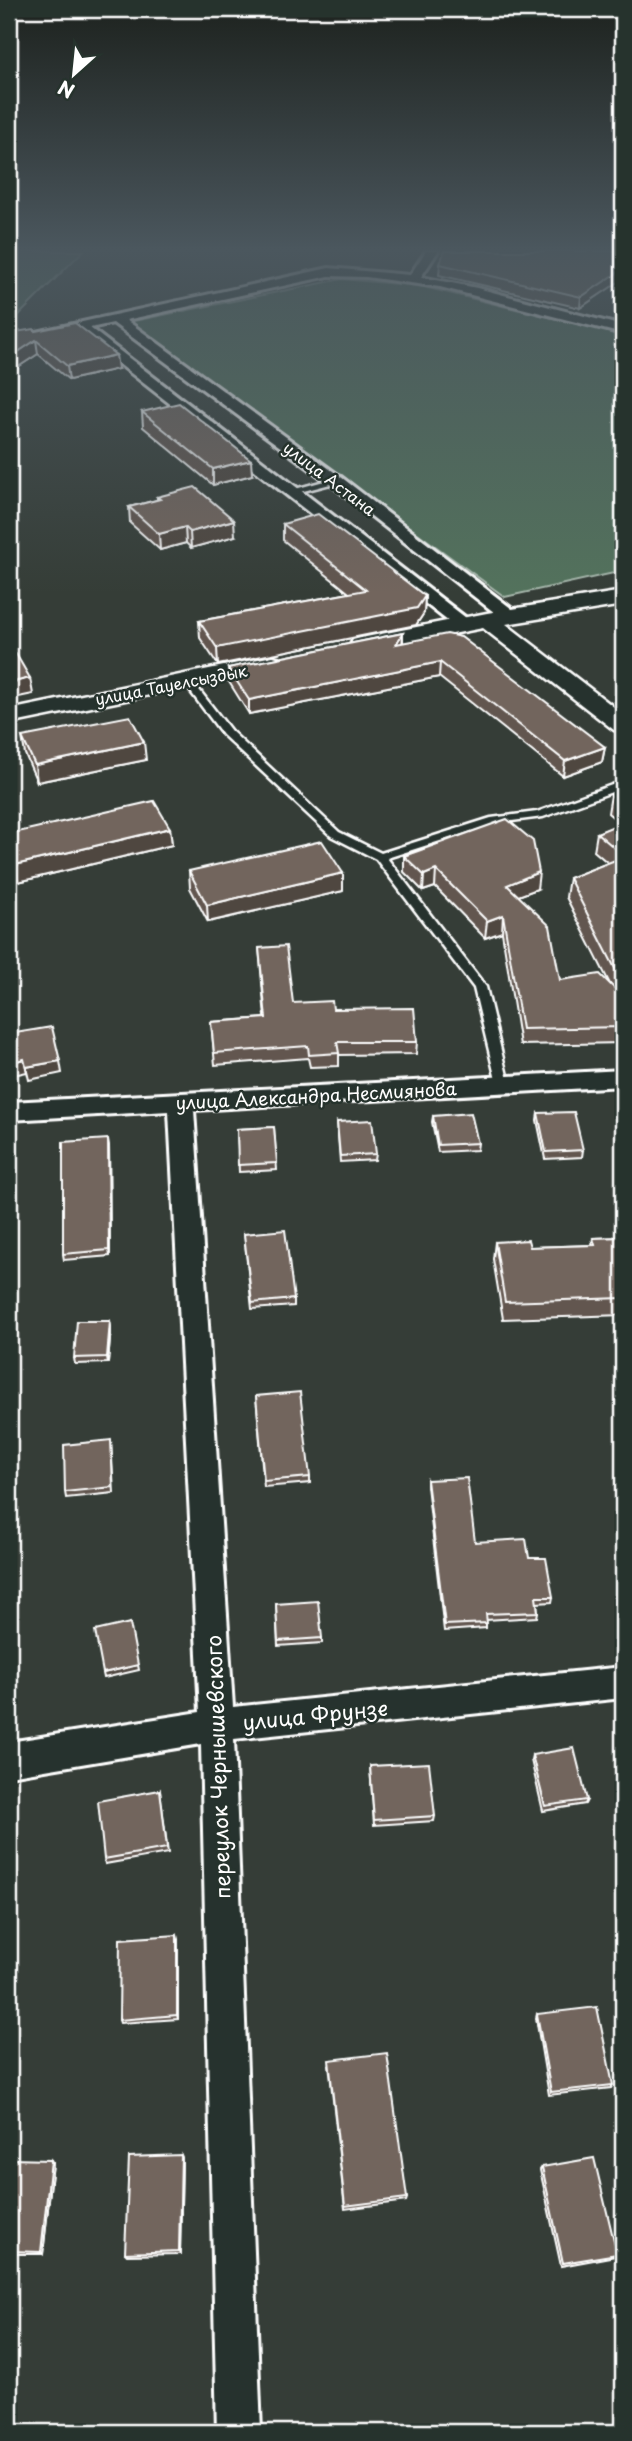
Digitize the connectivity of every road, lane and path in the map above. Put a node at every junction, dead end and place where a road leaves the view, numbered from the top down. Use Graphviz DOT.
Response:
graph roads {
  1 [pos="129,365"];
  2 [pos="178,365"];
  3 [pos="335,480"];
  4 [pos="292,491"];
  5 [pos="623,598"];
  6 [pos="487,620"];
  7 [pos="342,649"];
  8 [pos="302,657"];
  9 [pos="187,680"];
  10 [pos="9,716"];
  11 [pos="623,725"];
  12 [pos="623,784"];
  13 [pos="380,856"];
  14 [pos="623,1078"];
  15 [pos="503,1084"];
  16 [pos="181,1102"];
  17 [pos="9,1111"];
  18 [pos="623,1682"];
  19 [pos="217,1725"];
  20 [pos="9,1759"];
  21 [pos="239,2432"];
  1 -- 4 [label="street, улица Астана"];
  2 -- 3 [label="street, улица Астана"];
  3 -- 4 [label="lane"];
  3 -- 6 [label="street, улица Астана"];
  4 -- 6 [label="street, улица Астана"];
  5 -- 6 [label="street"];
  6 -- 7 [label="street"];
  6 -- 11 [label="street, улица Астана"];
  8 -- 9 [label="street, улица Тауелсыздык"];
  9 -- 10 [label="street, улица Тауелсыздык"];
  9 -- 13 [label="lane"];
  12 -- 13 [label="lane"];
  13 -- 15 [label="lane"];
  14 -- 15 [label="street, улица Александра Несмиянова"];
  15 -- 16 [label="street, улица Александра Несмиянова"];
  16 -- 17 [label="street, улица Александра Несмиянова"];
  16 -- 19 [label="street, переулок Чернышевского"];
  18 -- 19 [label="street, улица Фрунзе"];
  19 -- 20 [label="street, улица Фрунзе"];
  19 -- 21 [label="street, переулок Чернышевского"];
}
